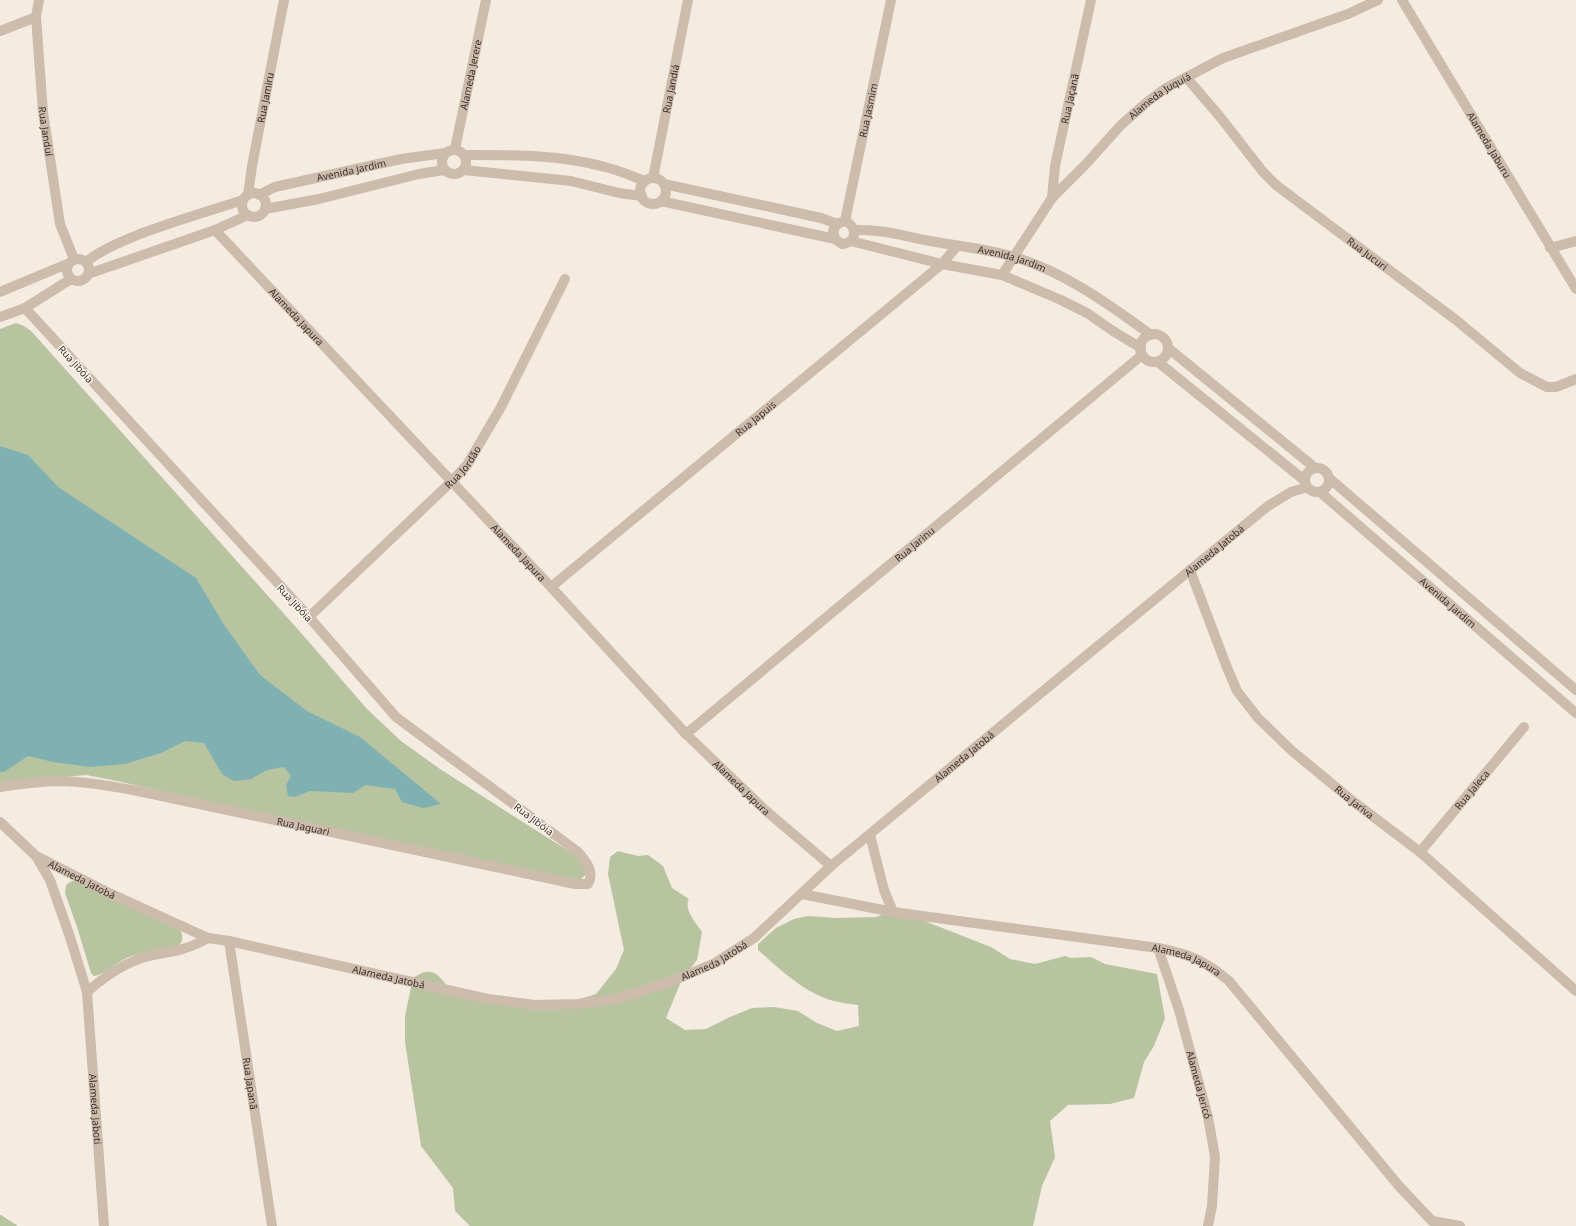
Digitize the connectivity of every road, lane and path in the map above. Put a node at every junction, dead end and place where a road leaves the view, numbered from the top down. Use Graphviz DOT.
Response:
graph roads {
  1 [pos="39,0"];
  2 [pos="284,0"];
  3 [pos="486,0"];
  4 [pos="688,0"];
  5 [pos="891,0"];
  6 [pos="1091,0"];
  7 [pos="1378,0"];
  8 [pos="1402,0"];
  9 [pos="36,17"];
  10 [pos="0,31"];
  11 [pos="1186,77"];
  12 [pos="450,151"];
  13 [pos="465,155"];
  14 [pos="444,170"];
  15 [pos="464,170"];
  16 [pos="649,179"];
  17 [pos="664,184"];
  18 [pos="259,195"];
  19 [pos="642,196"];
  20 [pos="246,198"];
  21 [pos="1052,198"];
  22 [pos="661,201"];
  23 [pos="265,209"];
  24 [pos="248,215"];
  25 [pos="841,223"];
  26 [pos="215,230"];
  27 [pos="855,230"];
  28 [pos="835,239"];
  29 [pos="851,241"];
  30 [pos="1576,241"];
  31 [pos="957,246"];
  32 [pos="1550,248"];
  33 [pos="1013,256"];
  34 [pos="71,262"];
  35 [pos="86,262"];
  36 [pos="942,264"];
  37 [pos="88,274"];
  38 [pos="1002,275"];
  39 [pos="71,279"];
  40 [pos="565,279"];
  41 [pos="1576,289"];
  42 [pos="0,292"];
  43 [pos="25,308"];
  44 [pos="0,317"];
  45 [pos="1151,335"];
  46 [pos="1168,348"];
  47 [pos="1141,351"];
  48 [pos="1158,362"];
  49 [pos="1576,379"];
  50 [pos="1314,467"];
  51 [pos="1329,478"];
  52 [pos="451,482"];
  53 [pos="1305,484"];
  54 [pos="1320,492"];
  55 [pos="1190,570"];
  56 [pos="551,587"];
  57 [pos="309,617"];
  58 [pos="1576,690"];
  59 [pos="1576,713"];
  60 [pos="1524,727"];
  61 [pos="686,734"];
  62 [pos="0,787"];
  63 [pos="0,822"];
  64 [pos="870,835"];
  65 [pos="1420,852"];
  66 [pos="36,856"];
  67 [pos="831,866"];
  68 [pos="590,868"];
  69 [pos="802,894"];
  70 [pos="893,912"];
  71 [pos="208,938"];
  72 [pos="229,941"];
  73 [pos="1158,948"];
  74 [pos="1576,991"];
  75 [pos="87,992"];
  76 [pos="1431,1224"];
  77 [pos="104,1226"];
  78 [pos="272,1226"];
  79 [pos="1208,1226"];
  80 [pos="1460,1226"];
  1 -- 9 [label="street, Rua Janduí"];
  2 -- 20 [label="street, Rua Jamiru"];
  3 -- 12 [label="street, Alameda Jerere"];
  4 -- 16 [label="street, Rua Jandiá"];
  5 -- 25 [label="street, Rua Jasmim"];
  6 -- 21 [label="street, Rua Jaçanã"];
  7 -- 11 [label="street, Alameda Juquiá"];
  8 -- 32 [label="street, Alameda Jaburu"];
  9 -- 10 [label="street"];
  9 -- 34 [label="street, Rua Janduí"];
  11 -- 21 [label="street, Alameda Juquiá"];
  11 -- 49 [label="street, Rua Jucuri"];
  12 -- 13 [label="street"];
  12 -- 14 [label="street"];
  12 -- 18 [label="street, Avenida Jardim"];
  13 -- 15 [label="street"];
  13 -- 16 [label="street"];
  14 -- 15 [label="street"];
  14 -- 23 [label="street, Avenida Jardim"];
  15 -- 19 [label="street"];
  16 -- 17 [label="street"];
  16 -- 19 [label="street"];
  17 -- 22 [label="street"];
  17 -- 25 [label="street"];
  18 -- 20 [label="street"];
  18 -- 23 [label="street"];
  19 -- 22 [label="street"];
  20 -- 24 [label="street"];
  20 -- 35 [label="street"];
  21 -- 33 [label="street, Alameda Juquiá"];
  22 -- 28 [label="street"];
  23 -- 24 [label="street"];
  24 -- 26 [label="street"];
  25 -- 27 [label="street"];
  25 -- 28 [label="street"];
  26 -- 37 [label="street"];
  26 -- 52 [label="street, Alameda Japura"];
  27 -- 29 [label="street"];
  27 -- 31 [label="street, Avenida Jardim"];
  28 -- 29 [label="street"];
  29 -- 36 [label="street, Avenida Jardim"];
  30 -- 32 [label="street"];
  31 -- 33 [label="street, Avenida Jardim"];
  31 -- 36 [label="street, Rua Japuis"];
  32 -- 41 [label="street, Alameda Jaburu"];
  33 -- 38 [label="street, Alameda Juquiá"];
  33 -- 45 [label="street, Avenida Jardim"];
  34 -- 35 [label="street"];
  34 -- 39 [label="street"];
  34 -- 42 [label="street"];
  35 -- 37 [label="street"];
  36 -- 38 [label="street, Avenida Jardim"];
  36 -- 56 [label="street, Rua Japuis"];
  37 -- 39 [label="street"];
  38 -- 47 [label="street, Avenida Jardim"];
  39 -- 43 [label="street"];
  40 -- 52 [label="street, Rua Jordão"];
  43 -- 44 [label="street"];
  43 -- 57 [label="street, Rua Jibóia"];
  45 -- 46 [label="street"];
  45 -- 47 [label="street"];
  46 -- 48 [label="street"];
  46 -- 50 [label="street"];
  47 -- 48 [label="street"];
  47 -- 61 [label="street, Rua Jarinu"];
  48 -- 53 [label="street"];
  50 -- 51 [label="street"];
  50 -- 53 [label="street"];
  51 -- 54 [label="street"];
  51 -- 58 [label="street, Avenida Jardim"];
  52 -- 56 [label="street, Alameda Japura"];
  52 -- 57 [label="street, Rua Jordão"];
  53 -- 54 [label="street"];
  53 -- 55 [label="street, Alameda Jatobá"];
  54 -- 59 [label="street, Avenida Jardim"];
  55 -- 64 [label="street, Alameda Jatobá"];
  55 -- 65 [label="street, Rua Jariva"];
  56 -- 61 [label="street, Alameda Japura"];
  57 -- 68 [label="street, Rua Jibóia"];
  60 -- 65 [label="street, Rua Jaleca"];
  61 -- 67 [label="street, Alameda Japura"];
  62 -- 68 [label="street, Rua Jaguari"];
  63 -- 66 [label="street, Alameda Jatobá"];
  64 -- 67 [label="street, Alameda Jatobá"];
  64 -- 70 [label="street"];
  65 -- 74 [label="street, Rua Jariva"];
  66 -- 71 [label="street, Alameda Jatobá"];
  66 -- 75 [label="street, Alameda Jaboti"];
  67 -- 69 [label="street, Alameda Jatobá"];
  69 -- 70 [label="street, Alameda Japura"];
  69 -- 72 [label="street, Alameda Jatobá"];
  70 -- 73 [label="street, Alameda Japura"];
  71 -- 72 [label="street, Alameda Jatobá"];
  71 -- 75 [label="street"];
  72 -- 78 [label="street, Rua Japanã"];
  73 -- 76 [label="street, Alameda Japura"];
  73 -- 79 [label="street, Alameda Jericó"];
  75 -- 77 [label="street, Alameda Jaboti"];
  76 -- 80 [label="street, Alameda Japura"];
}
